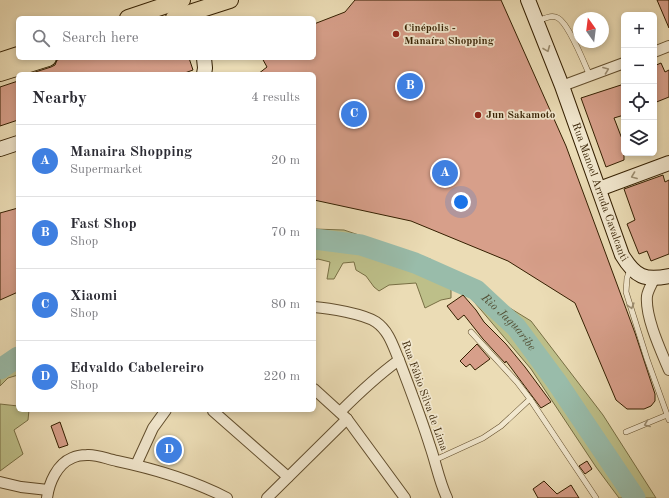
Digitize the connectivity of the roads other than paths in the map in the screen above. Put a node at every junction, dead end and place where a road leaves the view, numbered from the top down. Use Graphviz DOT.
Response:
graph roads {
  1 [pos="230,0"];
  2 [pos="528,0"];
  3 [pos="188,10"];
  4 [pos="143,16"];
  5 [pos="178,16"];
  6 [pos="536,21"];
  7 [pos="669,46"];
  8 [pos="657,51"];
  9 [pos="16,56"];
  10 [pos="42,60"];
  11 [pos="204,60"];
  12 [pos="0,61"];
  13 [pos="621,64"];
  14 [pos="204,72"];
  15 [pos="0,73"];
  16 [pos="590,76"];
  17 [pos="562,86"];
  18 [pos="16,143"];
  19 [pos="0,149"];
  20 [pos="669,162"];
  21 [pos="600,189"];
  22 [pos="631,269"];
  23 [pos="669,276"];
  24 [pos="654,279"];
  25 [pos="316,307"];
  26 [pos="471,332"];
  27 [pos="399,360"];
  28 [pos="669,370"];
  29 [pos="316,391"];
  30 [pos="530,399"];
  31 [pos="165,412"];
  32 [pos="213,412"];
  33 [pos="343,416"];
  34 [pos="668,417"];
  35 [pos="626,432"];
  36 [pos="435,460"];
  37 [pos="136,465"];
  38 [pos="288,477"];
  39 [pos="0,482"];
  40 [pos="47,494"];
  41 [pos="56,498"];
  42 [pos="227,498"];
  43 [pos="267,498"];
  44 [pos="404,498"];
  45 [pos="447,498"];
  46 [pos="596,498"];
  1 -- 3 [label="main road"];
  2 -- 6 [label="main road, Rua Manoel Arruda Cavalcanti"];
  3 -- 4 [label="main road"];
  3 -- 5 [label="main road"];
  6 -- 16 [label="lane"];
  6 -- 17 [label="main road, Rua Manoel Arruda Cavalcanti, one-way"];
  7 -- 8 [label="street"];
  9 -- 12 [label="main road"];
  10 -- 15 [label="main road"];
  11 -- 14 [label="main road"];
  16 -- 13 [label="street, one-way"];
  16 -- 17 [label="street"];
  17 -- 21 [label="main road, Rua Manoel Arruda Cavalcanti"];
  18 -- 19 [label="main road"];
  20 -- 21 [label="main road, one-way"];
  21 -- 22 [label="main road, Rua Manoel Arruda Cavalcanti"];
  22 -- 24 [label="main road, Rua Manoel Arruda Cavalcanti"];
  22 -- 34 [label="lane, one-way"];
  23 -- 24 [label="main road"];
  24 -- 28 [label="street"];
  25 -- 27 [label="street, Rua Fábio Silva de Lima"];
  26 -- 30 [label="lane"];
  27 -- 33 [label="street"];
  27 -- 36 [label="street, Rua Fábio Silva de Lima"];
  29 -- 33 [label="street"];
  30 -- 36 [label="lane"];
  30 -- 46 [label="lane"];
  31 -- 37 [label="street"];
  32 -- 38 [label="street"];
  33 -- 38 [label="street"];
  33 -- 44 [label="street"];
  34 -- 35 [label="lane, one-way"];
  36 -- 45 [label="street, Rua Fábio Silva de Lima"];
  37 -- 40 [label="street"];
  37 -- 42 [label="street"];
  38 -- 43 [label="street"];
  39 -- 40 [label="street"];
  40 -- 41 [label="street"];
}
